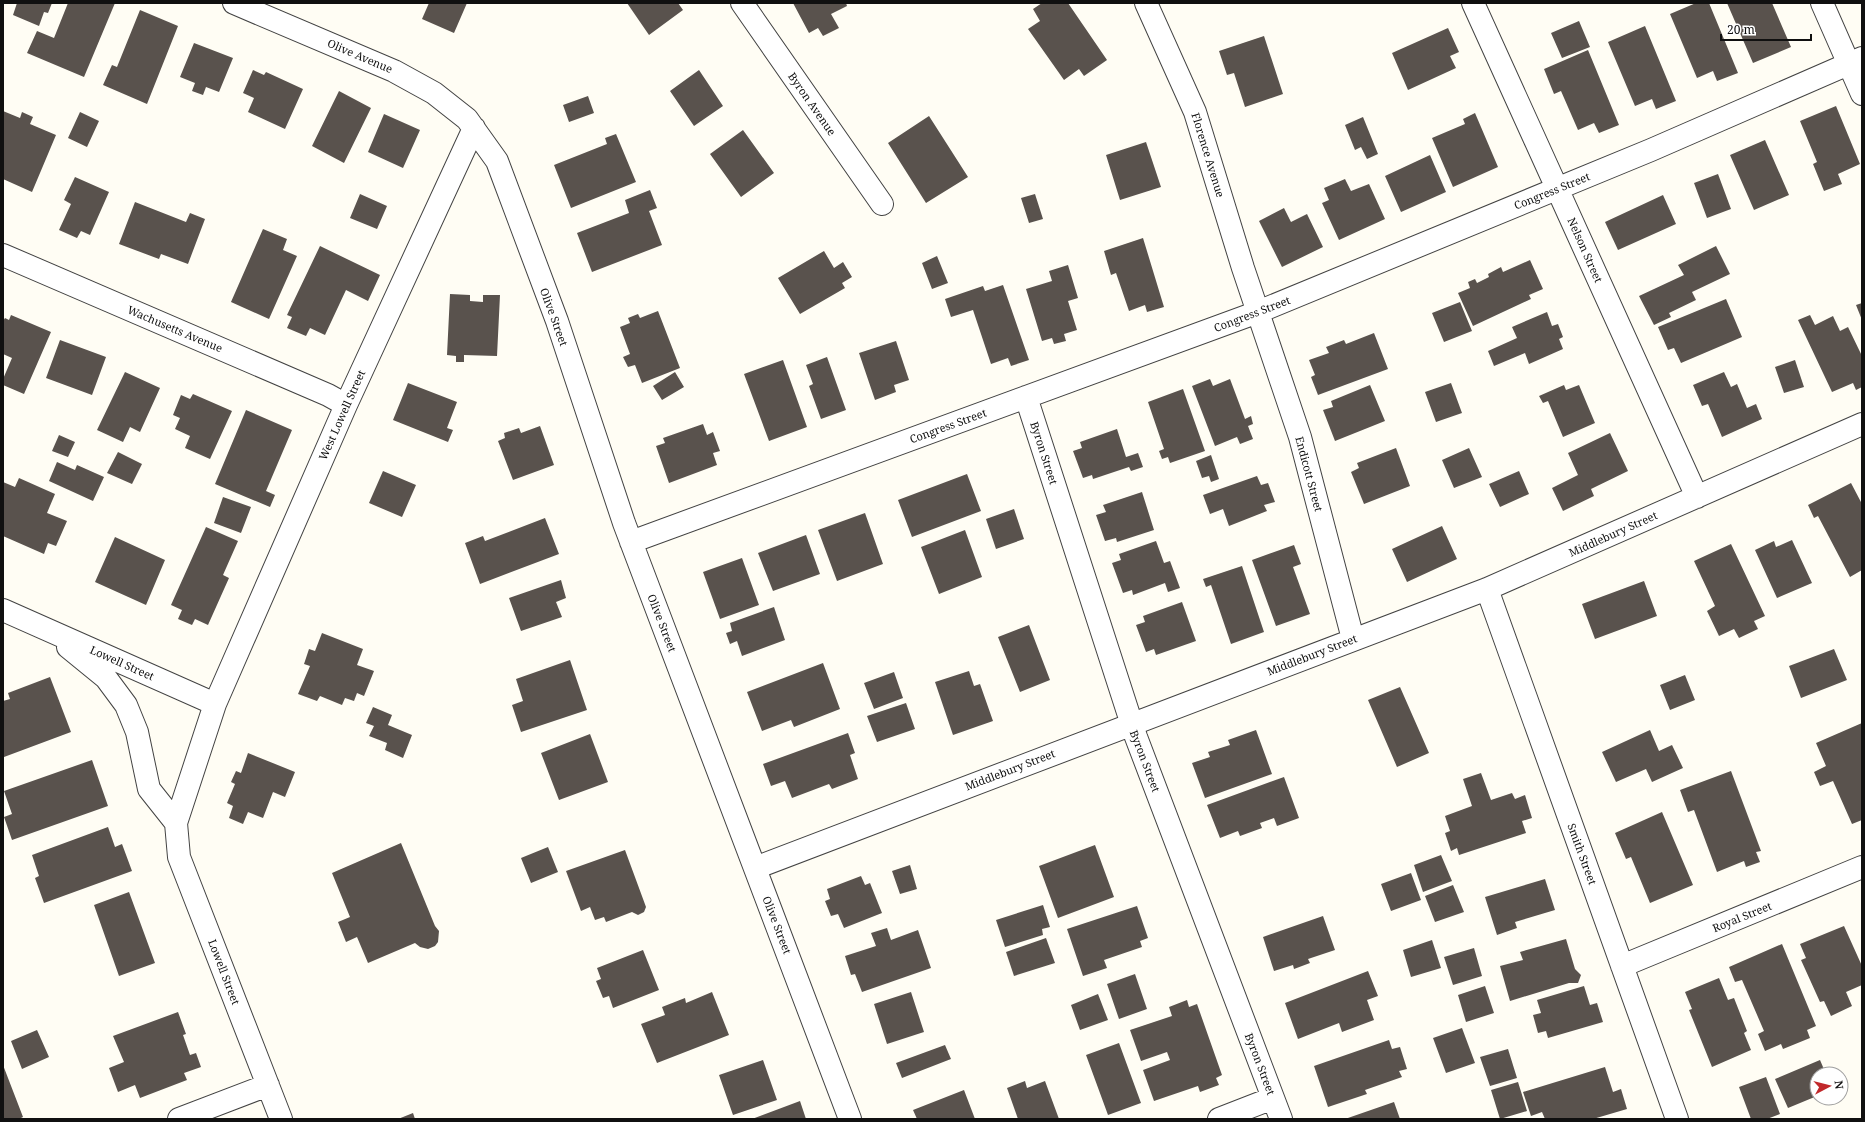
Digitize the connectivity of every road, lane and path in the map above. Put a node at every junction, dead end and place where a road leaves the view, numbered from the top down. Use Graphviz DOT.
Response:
graph roads {
  1 [pos="234,3"];
  2 [pos="742,3"];
  3 [pos="1146,3"];
  4 [pos="1473,3"];
  5 [pos="1822,3"];
  6 [pos="1855,61"];
  7 [pos="1862,94"];
  8 [pos="474,128"];
  9 [pos="1558,189"];
  10 [pos="882,204"];
  11 [pos="3,256"];
  12 [pos="1258,312"];
  13 [pos="1026,397"];
  14 [pos="346,405"];
  15 [pos="1862,424"];
  16 [pos="1697,497"];
  17 [pos="631,542"];
  18 [pos="1487,589"];
  19 [pos="3,610"];
  20 [pos="47,630"];
  21 [pos="1353,639"];
  22 [pos="215,704"];
  23 [pos="1132,724"];
  24 [pos="176,823"];
  25 [pos="1862,867"];
  26 [pos="755,868"];
  27 [pos="1622,966"];
  28 [pos="268,1085"];
  29 [pos="1273,1098"];
  30 [pos="179,1119"];
  31 [pos="281,1119"];
  32 [pos="850,1119"];
  33 [pos="1219,1119"];
  34 [pos="1281,1119"];
  35 [pos="1677,1119"];
  1 -- 8 [label="street, Olive Avenue"];
  2 -- 10 [label="street, Byron Avenue"];
  3 -- 12 [label="street, Florence Avenue"];
  4 -- 9 [label="street, Nelson Street"];
  5 -- 6 [label="street"];
  6 -- 7 [label="street"];
  6 -- 9 [label="street, Congress Street"];
  8 -- 14 [label="street, West Lowell Street"];
  8 -- 17 [label="street, Olive Street"];
  9 -- 12 [label="street, Congress Street"];
  9 -- 16 [label="street, Nelson Street"];
  11 -- 14 [label="street, Wachusetts Avenue"];
  12 -- 13 [label="street, Congress Street"];
  12 -- 21 [label="street, Endicott Street"];
  13 -- 17 [label="street, Congress Street"];
  13 -- 23 [label="street, Byron Street"];
  14 -- 22 [label="street, West Lowell Street"];
  15 -- 16 [label="street, Middlebury Street"];
  16 -- 18 [label="street, Middlebury Street"];
  17 -- 26 [label="street, Olive Street"];
  18 -- 21 [label="street, Middlebury Street"];
  18 -- 27 [label="street, Smith Street"];
  19 -- 20 [label="street, Lowell Street"];
  20 -- 22 [label="street, Lowell Street"];
  20 -- 24 [label="street, Lowell Street"];
  21 -- 23 [label="street, Middlebury Street"];
  22 -- 24 [label="street, Lowell Street"];
  23 -- 26 [label="street, Middlebury Street"];
  23 -- 29 [label="street, Byron Street"];
  24 -- 28 [label="street, Lowell Street"];
  25 -- 27 [label="street, Royal Street"];
  26 -- 32 [label="street, Olive Street"];
  27 -- 35 [label="street, Smith Street"];
  28 -- 30 [label="street"];
  28 -- 31 [label="street, Lowell Street"];
  29 -- 33 [label="street"];
  29 -- 34 [label="street, Byron Street"];
}
